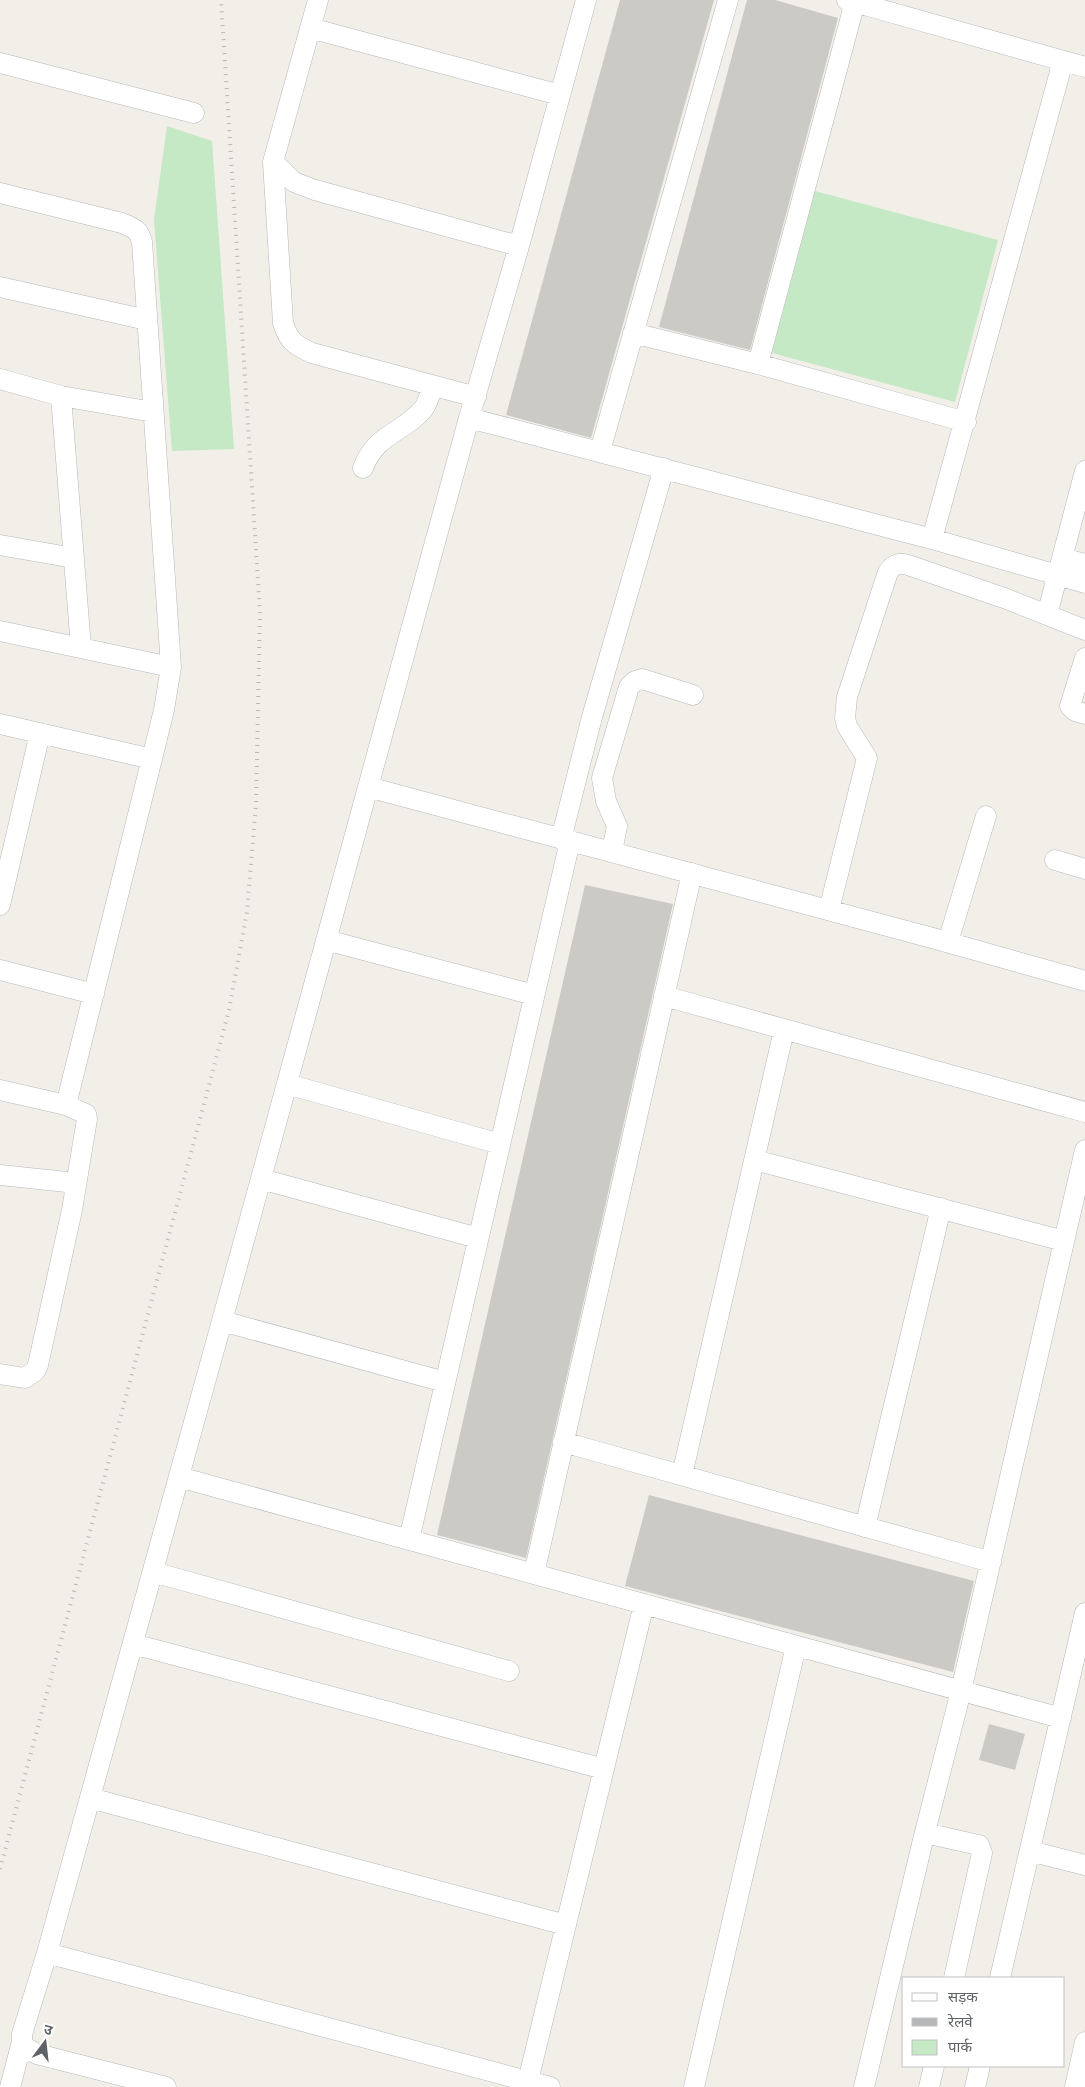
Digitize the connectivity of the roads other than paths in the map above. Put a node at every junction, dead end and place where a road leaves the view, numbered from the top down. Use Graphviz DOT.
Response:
graph roads {
  1 [pos="318,0"];
  2 [pos="586,0"];
  3 [pos="728,0"];
  4 [pos="851,1"];
  5 [pos="310,28"];
  6 [pos="1063,61"];
  7 [pos="0,63"];
  8 [pos="1085,68"];
  9 [pos="560,95"];
  10 [pos="194,113"];
  11 [pos="273,162"];
  12 [pos="0,193"];
  13 [pos="519,246"];
  14 [pos="0,287"];
  15 [pos="147,320"];
  16 [pos="633,333"];
  17 [pos="758,364"];
  18 [pos="0,379"];
  19 [pos="433,386"];
  20 [pos="61,396"];
  21 [pos="476,397"];
  22 [pos="153,412"];
  23 [pos="469,418"];
  24 [pos="966,422"];
  25 [pos="600,451"];
  26 [pos="364,468"];
  27 [pos="664,468"];
  28 [pos="1085,471"];
  29 [pos="1080,509"];
  30 [pos="932,540"];
  31 [pos="0,545"];
  32 [pos="74,558"];
  33 [pos="1085,564"];
  34 [pos="1060,566"];
  35 [pos="1085,583"];
  36 [pos="1047,615"];
  37 [pos="1085,630"];
  38 [pos="0,631"];
  39 [pos="81,648"];
  40 [pos="1085,658"];
  41 [pos="171,668"];
  42 [pos="693,695"];
  43 [pos="1085,714"];
  44 [pos="0,724"];
  45 [pos="40,734"];
  46 [pos="152,759"];
  47 [pos="368,787"];
  48 [pos="986,816"];
  49 [pos="565,840"];
  50 [pos="7,843"];
  51 [pos="612,852"];
  52 [pos="1055,860"];
  53 [pos="1085,869"];
  54 [pos="692,873"];
  55 [pos="0,905"];
  56 [pos="829,910"];
  57 [pos="326,940"];
  58 [pos="948,942"];
  59 [pos="0,970"];
  60 [pos="1085,981"];
  61 [pos="94,994"];
  62 [pos="534,995"];
  63 [pos="664,996"];
  64 [pos="784,1030"];
  65 [pos="287,1084"];
  66 [pos="0,1090"];
  67 [pos="66,1105"];
  68 [pos="1085,1112"];
  69 [pos="500,1144"];
  70 [pos="1085,1150"];
  71 [pos="754,1160"];
  72 [pos="0,1175"];
  73 [pos="261,1179"];
  74 [pos="76,1183"];
  75 [pos="941,1208"];
  76 [pos="478,1238"];
  77 [pos="1064,1241"];
  78 [pos="222,1321"];
  79 [pos="0,1374"];
  80 [pos="445,1382"];
  81 [pos="564,1442"];
  82 [pos="682,1475"];
  83 [pos="179,1477"];
  84 [pos="865,1527"];
  85 [pos="409,1540"];
  86 [pos="991,1562"];
  87 [pos="152,1572"];
  88 [pos="534,1574"];
  89 [pos="644,1604"];
  90 [pos="1085,1613"];
  91 [pos="133,1644"];
  92 [pos="796,1646"];
  93 [pos="509,1671"];
  94 [pos="961,1691"];
  95 [pos="1061,1718"];
  96 [pos="604,1769"];
  97 [pos="90,1798"];
  98 [pos="925,1832"];
  99 [pos="1030,1851"];
  100 [pos="1085,1865"];
  101 [pos="566,1925"];
  102 [pos="47,1953"];
  103 [pos="954,1977"];
  104 [pos="1000,1977"];
  105 [pos="22,2042"];
  106 [pos="1085,2042"];
  107 [pos="934,2067"];
  108 [pos="980,2067"];
  109 [pos="101,2079"];
  110 [pos="528,2081"];
  111 [pos="10,2087"];
  112 [pos="166,2087"];
  113 [pos="550,2087"];
  114 [pos="694,2087"];
  115 [pos="864,2087"];
  116 [pos="929,2087"];
  117 [pos="975,2087"];
  118 [pos="1075,2087"];
  1 -- 5 [label="street"];
  2 -- 9 [label="street"];
  3 -- 16 [label="street"];
  4 -- 6 [label="street"];
  4 -- 17 [label="street"];
  5 -- 9 [label="street"];
  5 -- 11 [label="street"];
  6 -- 8 [label="street"];
  6 -- 24 [label="street"];
  7 -- 10 [label="street"];
  9 -- 13 [label="street"];
  11 -- 13 [label="street"];
  11 -- 19 [label="street"];
  12 -- 15 [label="street"];
  13 -- 21 [label="street"];
  14 -- 15 [label="street"];
  15 -- 22 [label="street"];
  16 -- 17 [label="street"];
  16 -- 25 [label="street"];
  17 -- 24 [label="street"];
  18 -- 20 [label="street"];
  19 -- 21 [label="street"];
  19 -- 26 [label="street"];
  20 -- 22 [label="street"];
  20 -- 32 [label="street"];
  21 -- 23 [label="street"];
  22 -- 41 [label="street"];
  23 -- 25 [label="street"];
  23 -- 47 [label="street"];
  24 -- 30 [label="street"];
  25 -- 27 [label="street"];
  27 -- 30 [label="street"];
  27 -- 49 [label="street"];
  28 -- 29 [label="street"];
  29 -- 34 [label="street"];
  30 -- 34 [label="street"];
  31 -- 32 [label="street"];
  32 -- 39 [label="street"];
  33 -- 34 [label="street"];
  34 -- 35 [label="street"];
  34 -- 36 [label="street"];
  36 -- 37 [label="street"];
  36 -- 56 [label="street"];
  38 -- 39 [label="street"];
  39 -- 41 [label="street"];
  40 -- 43 [label="street"];
  41 -- 46 [label="street"];
  42 -- 51 [label="street"];
  44 -- 45 [label="street"];
  45 -- 46 [label="street"];
  45 -- 50 [label="street"];
  46 -- 61 [label="street"];
  47 -- 49 [label="street"];
  47 -- 57 [label="street"];
  48 -- 58 [label="street"];
  49 -- 51 [label="street"];
  49 -- 62 [label="street"];
  50 -- 55 [label="street"];
  51 -- 54 [label="street"];
  52 -- 53 [label="street"];
  54 -- 56 [label="street"];
  54 -- 63 [label="street"];
  56 -- 58 [label="street"];
  57 -- 62 [label="street"];
  57 -- 65 [label="street"];
  58 -- 60 [label="street"];
  59 -- 61 [label="street"];
  61 -- 67 [label="street"];
  62 -- 69 [label="street"];
  63 -- 64 [label="street"];
  63 -- 81 [label="street"];
  64 -- 68 [label="street"];
  64 -- 71 [label="street"];
  65 -- 69 [label="street"];
  65 -- 73 [label="street"];
  66 -- 67 [label="street"];
  67 -- 74 [label="street"];
  69 -- 76 [label="street"];
  70 -- 77 [label="street"];
  71 -- 75 [label="street"];
  71 -- 82 [label="street"];
  72 -- 74 [label="street"];
  73 -- 76 [label="street"];
  73 -- 78 [label="street"];
  74 -- 79 [label="street"];
  75 -- 77 [label="street"];
  75 -- 84 [label="street"];
  76 -- 80 [label="street"];
  77 -- 86 [label="street"];
  78 -- 80 [label="street"];
  78 -- 83 [label="street"];
  80 -- 85 [label="street"];
  81 -- 82 [label="street"];
  81 -- 88 [label="street"];
  82 -- 84 [label="street"];
  83 -- 85 [label="street"];
  83 -- 87 [label="street"];
  84 -- 86 [label="street"];
  85 -- 88 [label="street"];
  86 -- 94 [label="street"];
  87 -- 91 [label="street"];
  87 -- 93 [label="street"];
  88 -- 89 [label="street"];
  89 -- 92 [label="street"];
  89 -- 96 [label="street"];
  90 -- 95 [label="street"];
  91 -- 96 [label="street"];
  91 -- 97 [label="street"];
  92 -- 94 [label="street"];
  92 -- 114 [label="street"];
  94 -- 95 [label="street"];
  94 -- 98 [label="street"];
  95 -- 99 [label="street"];
  96 -- 101 [label="street"];
  97 -- 101 [label="street"];
  97 -- 102 [label="street"];
  98 -- 103 [label="street"];
  98 -- 115 [label="street"];
  99 -- 100 [label="street"];
  99 -- 104 [label="street"];
  101 -- 110 [label="street"];
  102 -- 105 [label="street"];
  102 -- 110 [label="street"];
  105 -- 109 [label="street"];
  105 -- 111 [label="street"];
  106 -- 118 [label="street"];
  107 -- 116 [label="street"];
  108 -- 117 [label="street"];
  109 -- 112 [label="street"];
  110 -- 113 [label="street"];
}
